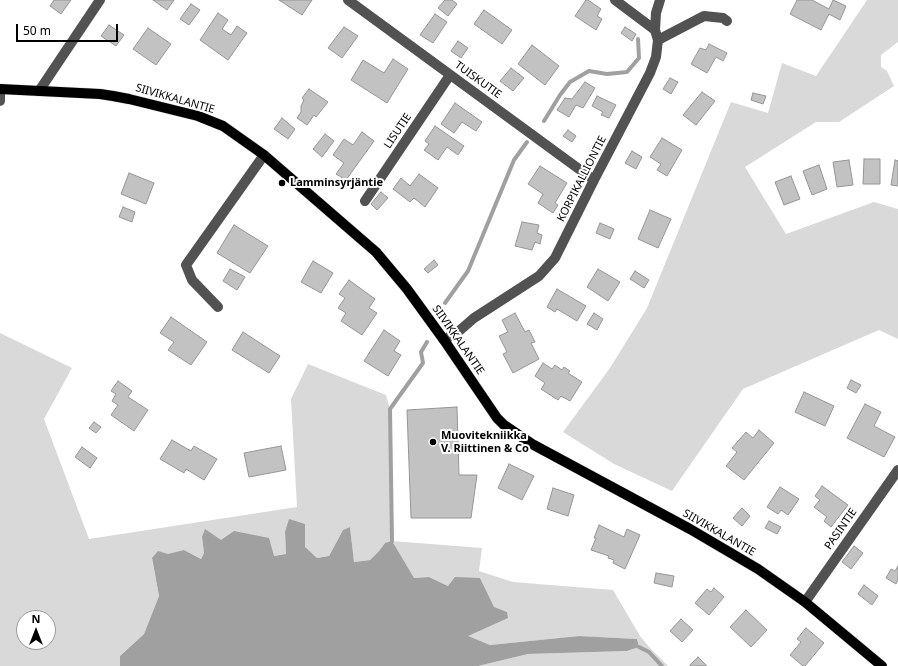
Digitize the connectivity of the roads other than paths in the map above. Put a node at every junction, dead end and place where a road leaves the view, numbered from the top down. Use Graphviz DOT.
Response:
graph roads {
  1 [pos="100,0"];
  2 [pos="614,0"];
  3 [pos="660,0"];
  4 [pos="351,1"];
  5 [pos="727,21"];
  6 [pos="657,35"];
  7 [pos="450,75"];
  8 [pos="0,90"];
  9 [pos="40,91"];
  10 [pos="0,102"];
  11 [pos="264,155"];
  12 [pos="594,180"];
  13 [pos="365,202"];
  14 [pos="218,307"];
  15 [pos="444,340"];
  16 [pos="898,470"];
  17 [pos="805,602"];
  18 [pos="882,666"];
  1 -- 9 [label="street"];
  2 -- 6 [label="street"];
  3 -- 6 [label="street, KORPIKALLIONTIE"];
  4 -- 7 [label="street, TUISKUTIE"];
  5 -- 6 [label="street"];
  6 -- 12 [label="street, KORPIKALLIONTIE"];
  7 -- 12 [label="street, TUISKUTIE"];
  7 -- 13 [label="street, LISUTIE"];
  8 -- 9 [label="main road, SIIVIKKALANTIE"];
  8 -- 10 [label="street"];
  9 -- 11 [label="main road, SIIVIKKALANTIE"];
  11 -- 14 [label="street"];
  11 -- 15 [label="main road, SIIVIKKALANTIE"];
  12 -- 15 [label="street, KORPIKALLIONTIE"];
  15 -- 17 [label="main road, SIIVIKKALANTIE"];
  16 -- 17 [label="street, PASINTIE"];
  17 -- 18 [label="main road, SIIVIKKALANTIE"];
}
